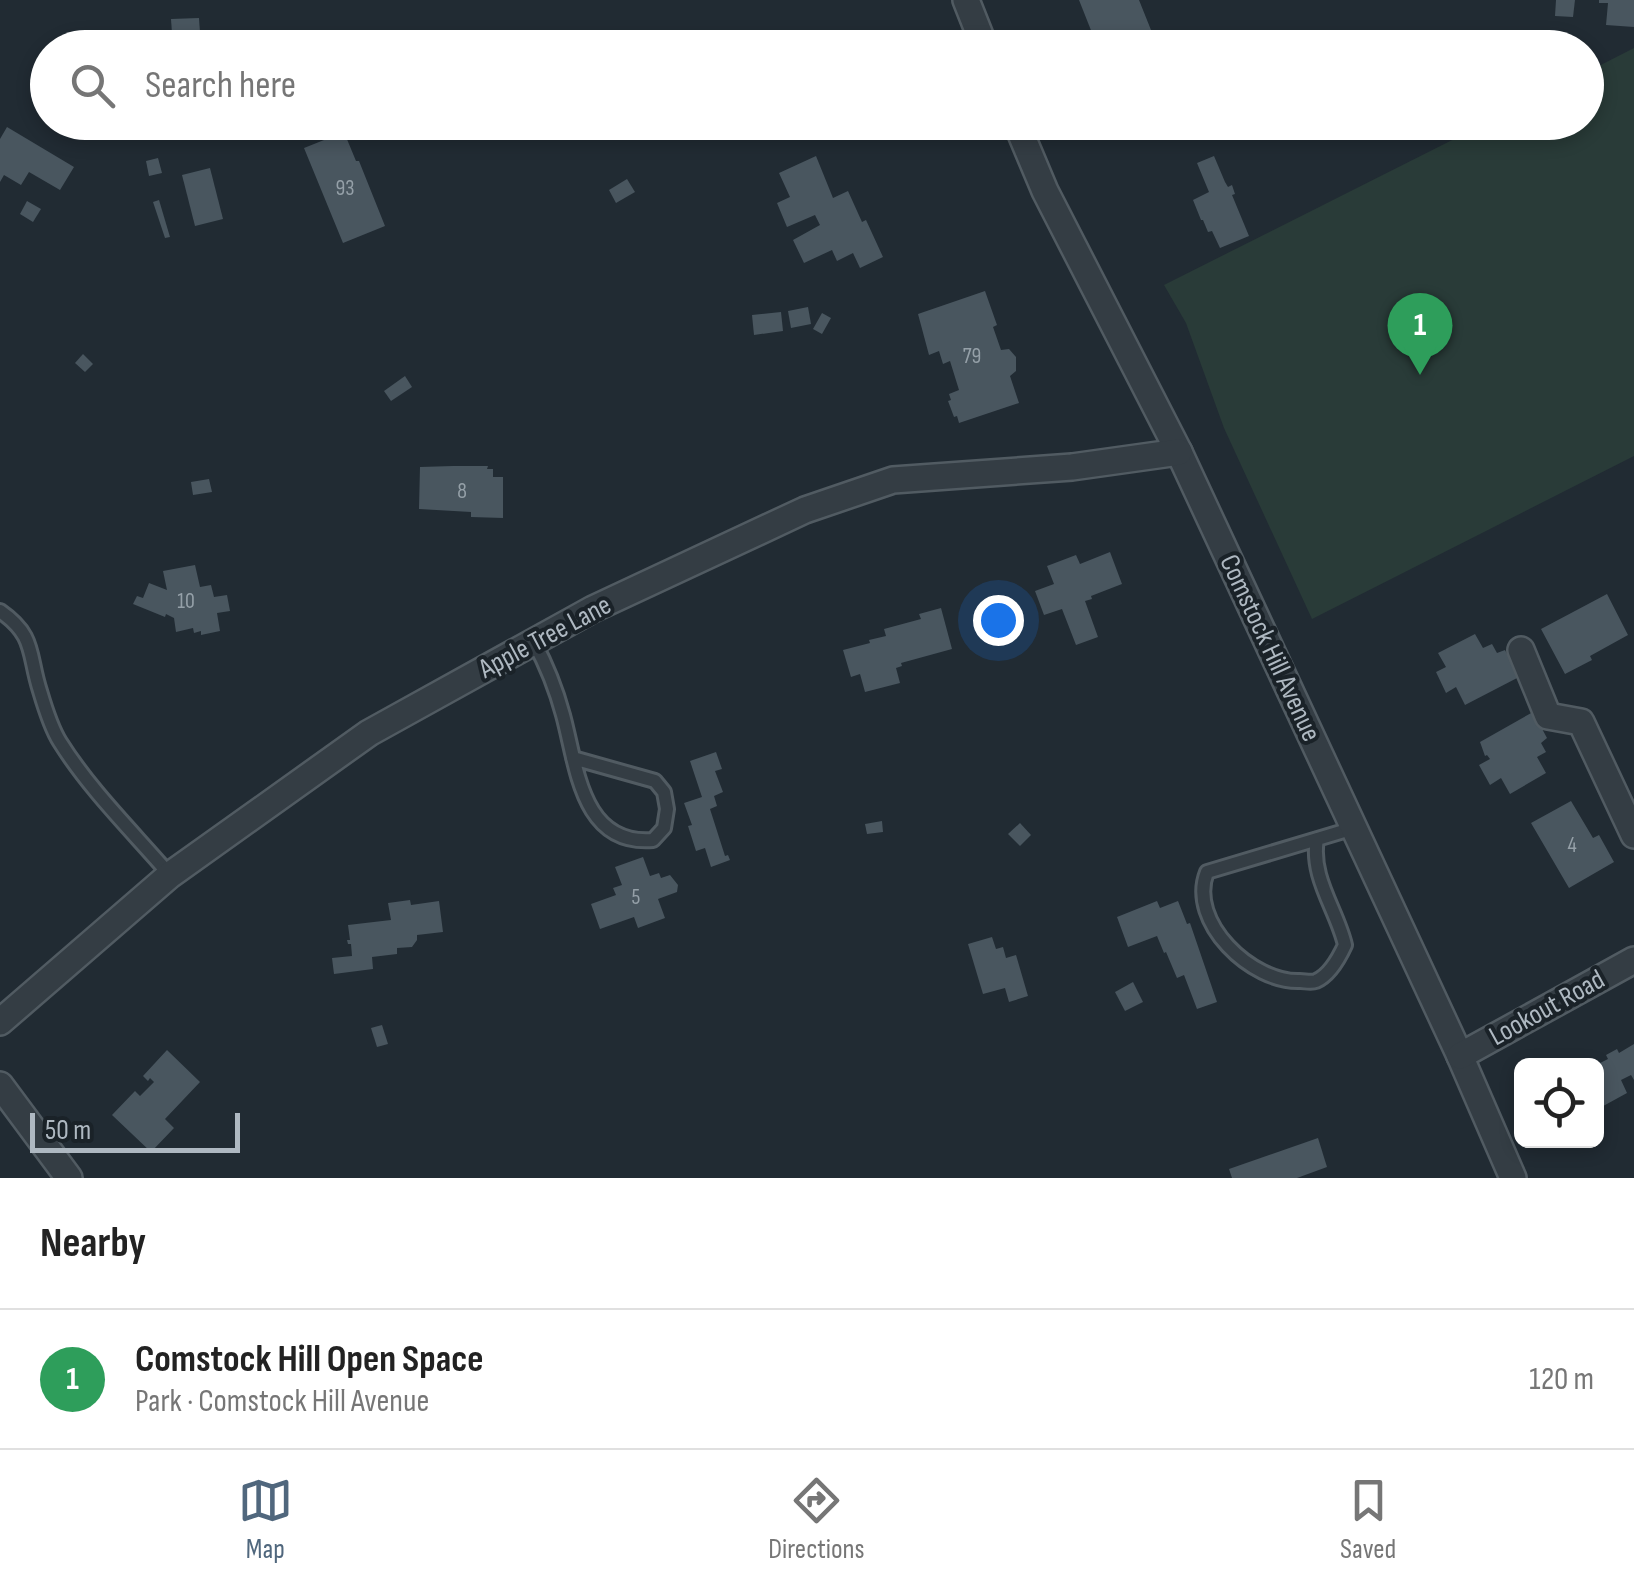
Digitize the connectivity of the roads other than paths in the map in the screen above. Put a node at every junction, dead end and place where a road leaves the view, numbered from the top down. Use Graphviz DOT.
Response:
graph roads {
  1 [pos="966,0"];
  2 [pos="978,30"];
  3 [pos="1024,140"];
  4 [pos="1179,452"];
  5 [pos="0,611"];
  6 [pos="534,642"];
  7 [pos="1521,650"];
  8 [pos="573,758"];
  9 [pos="1354,828"];
  10 [pos="1634,835"];
  11 [pos="1317,839"];
  12 [pos="170,875"];
  13 [pos="1634,960"];
  14 [pos="0,1022"];
  15 [pos="1460,1056"];
  16 [pos="0,1085"];
  17 [pos="69,1178"];
  18 [pos="1513,1178"];
  1 -- 2 [label="street"];
  3 -- 4 [label="street, Comstock Hill Avenue"];
  4 -- 6 [label="street, Apple Tree Lane"];
  4 -- 9 [label="street, Comstock Hill Avenue"];
  5 -- 12 [label="lane"];
  6 -- 8 [label="lane"];
  6 -- 12 [label="street, Apple Tree Lane"];
  7 -- 10 [label="street"];
  8 -- 8 [label="lane"];
  9 -- 11 [label="lane"];
  9 -- 15 [label="street, Comstock Hill Avenue"];
  11 -- 11 [label="lane"];
  12 -- 14 [label="street, Apple Tree Lane"];
  13 -- 15 [label="street, Lookout Road"];
  15 -- 18 [label="street, Comstock Hill Avenue"];
  16 -- 17 [label="street"];
}
